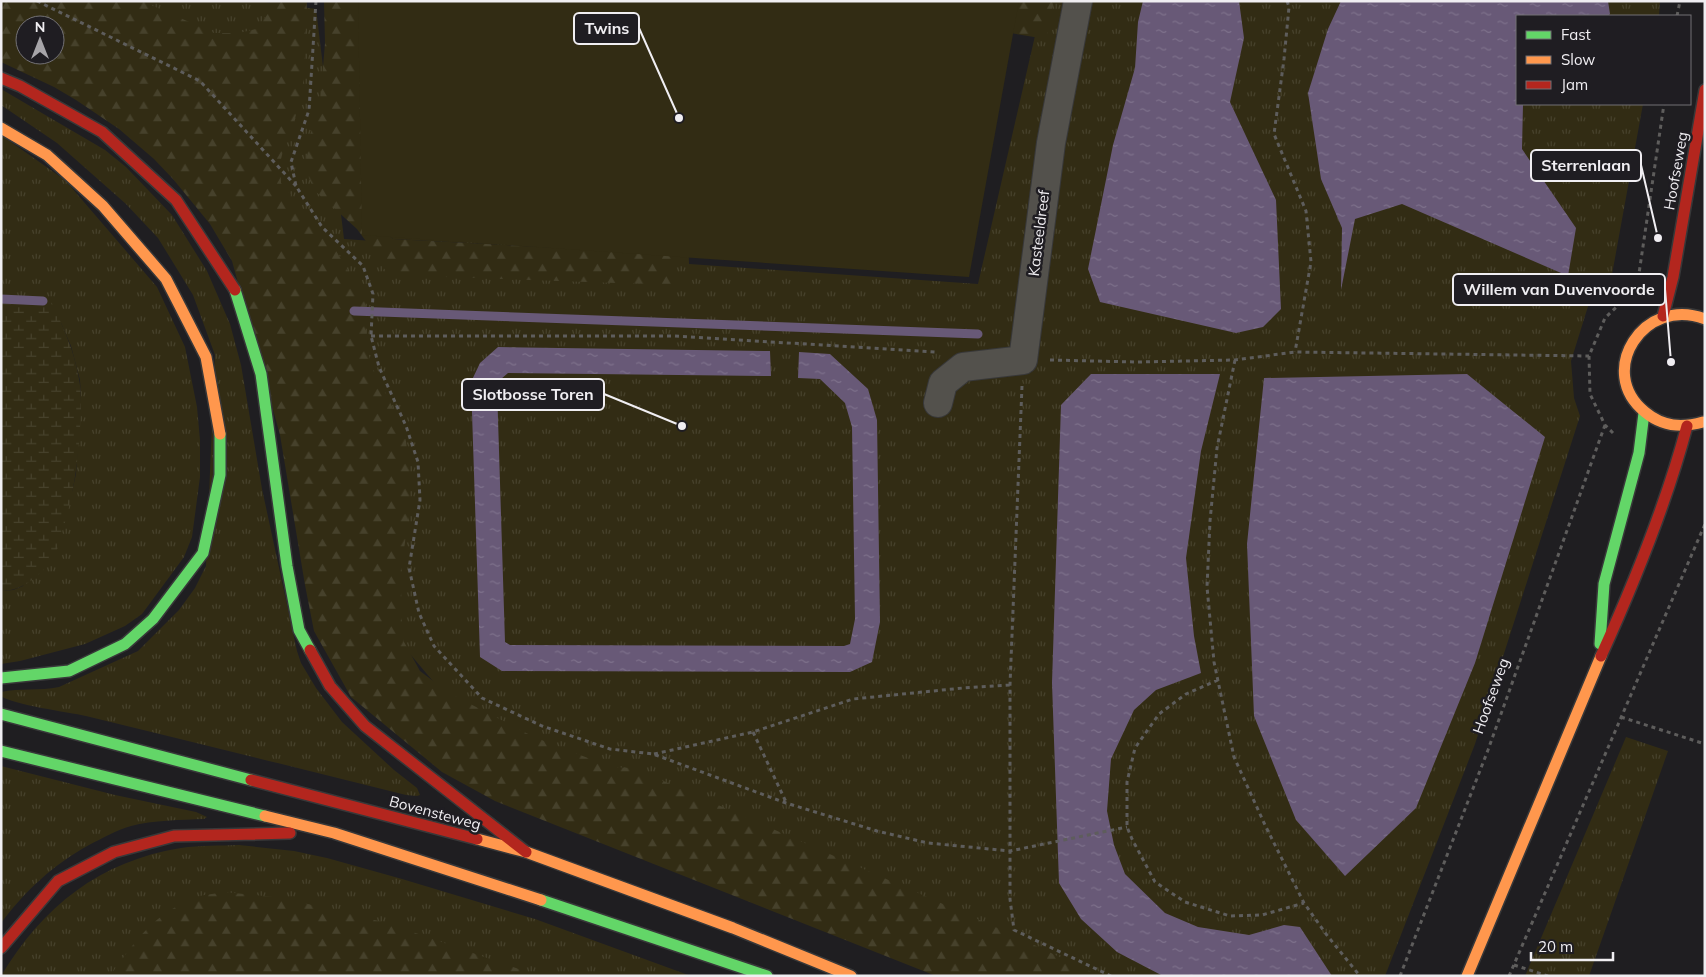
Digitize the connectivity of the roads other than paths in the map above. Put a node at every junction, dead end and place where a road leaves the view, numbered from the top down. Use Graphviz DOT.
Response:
graph roads {
  1 [pos="1078,1"];
  2 [pos="1,78"];
  3 [pos="1705,90"];
  4 [pos="1,128"];
  5 [pos="1663,316"];
  6 [pos="1705,319"];
  7 [pos="938,403"];
  8 [pos="1644,413"];
  9 [pos="1705,421"];
  10 [pos="1687,426"];
  11 [pos="1599,661"];
  12 [pos="1,678"];
  13 [pos="1,714"];
  14 [pos="1,751"];
  15 [pos="334,834"];
  16 [pos="526,852"];
  17 [pos="1,948"];
  18 [pos="767,976"];
  19 [pos="851,976"];
  20 [pos="1467,976"];
  1 -- 7 [label="street, Kasteeldreef"];
  2 -- 16 [label="main road"];
  3 -- 5 [label="main road, Hoofseweg"];
  4 -- 12 [label="main road"];
  5 -- 6 [label="main road"];
  5 -- 8 [label="main road"];
  8 -- 10 [label="main road"];
  8 -- 11 [label="main road"];
  9 -- 10 [label="main road"];
  10 -- 11 [label="main road"];
  11 -- 20 [label="main road"];
  13 -- 16 [label="main road, Bovensteweg"];
  14 -- 15 [label="main road"];
  15 -- 17 [label="main road"];
  15 -- 18 [label="main road"];
  16 -- 19 [label="main road, Bovensteweg"];
}
